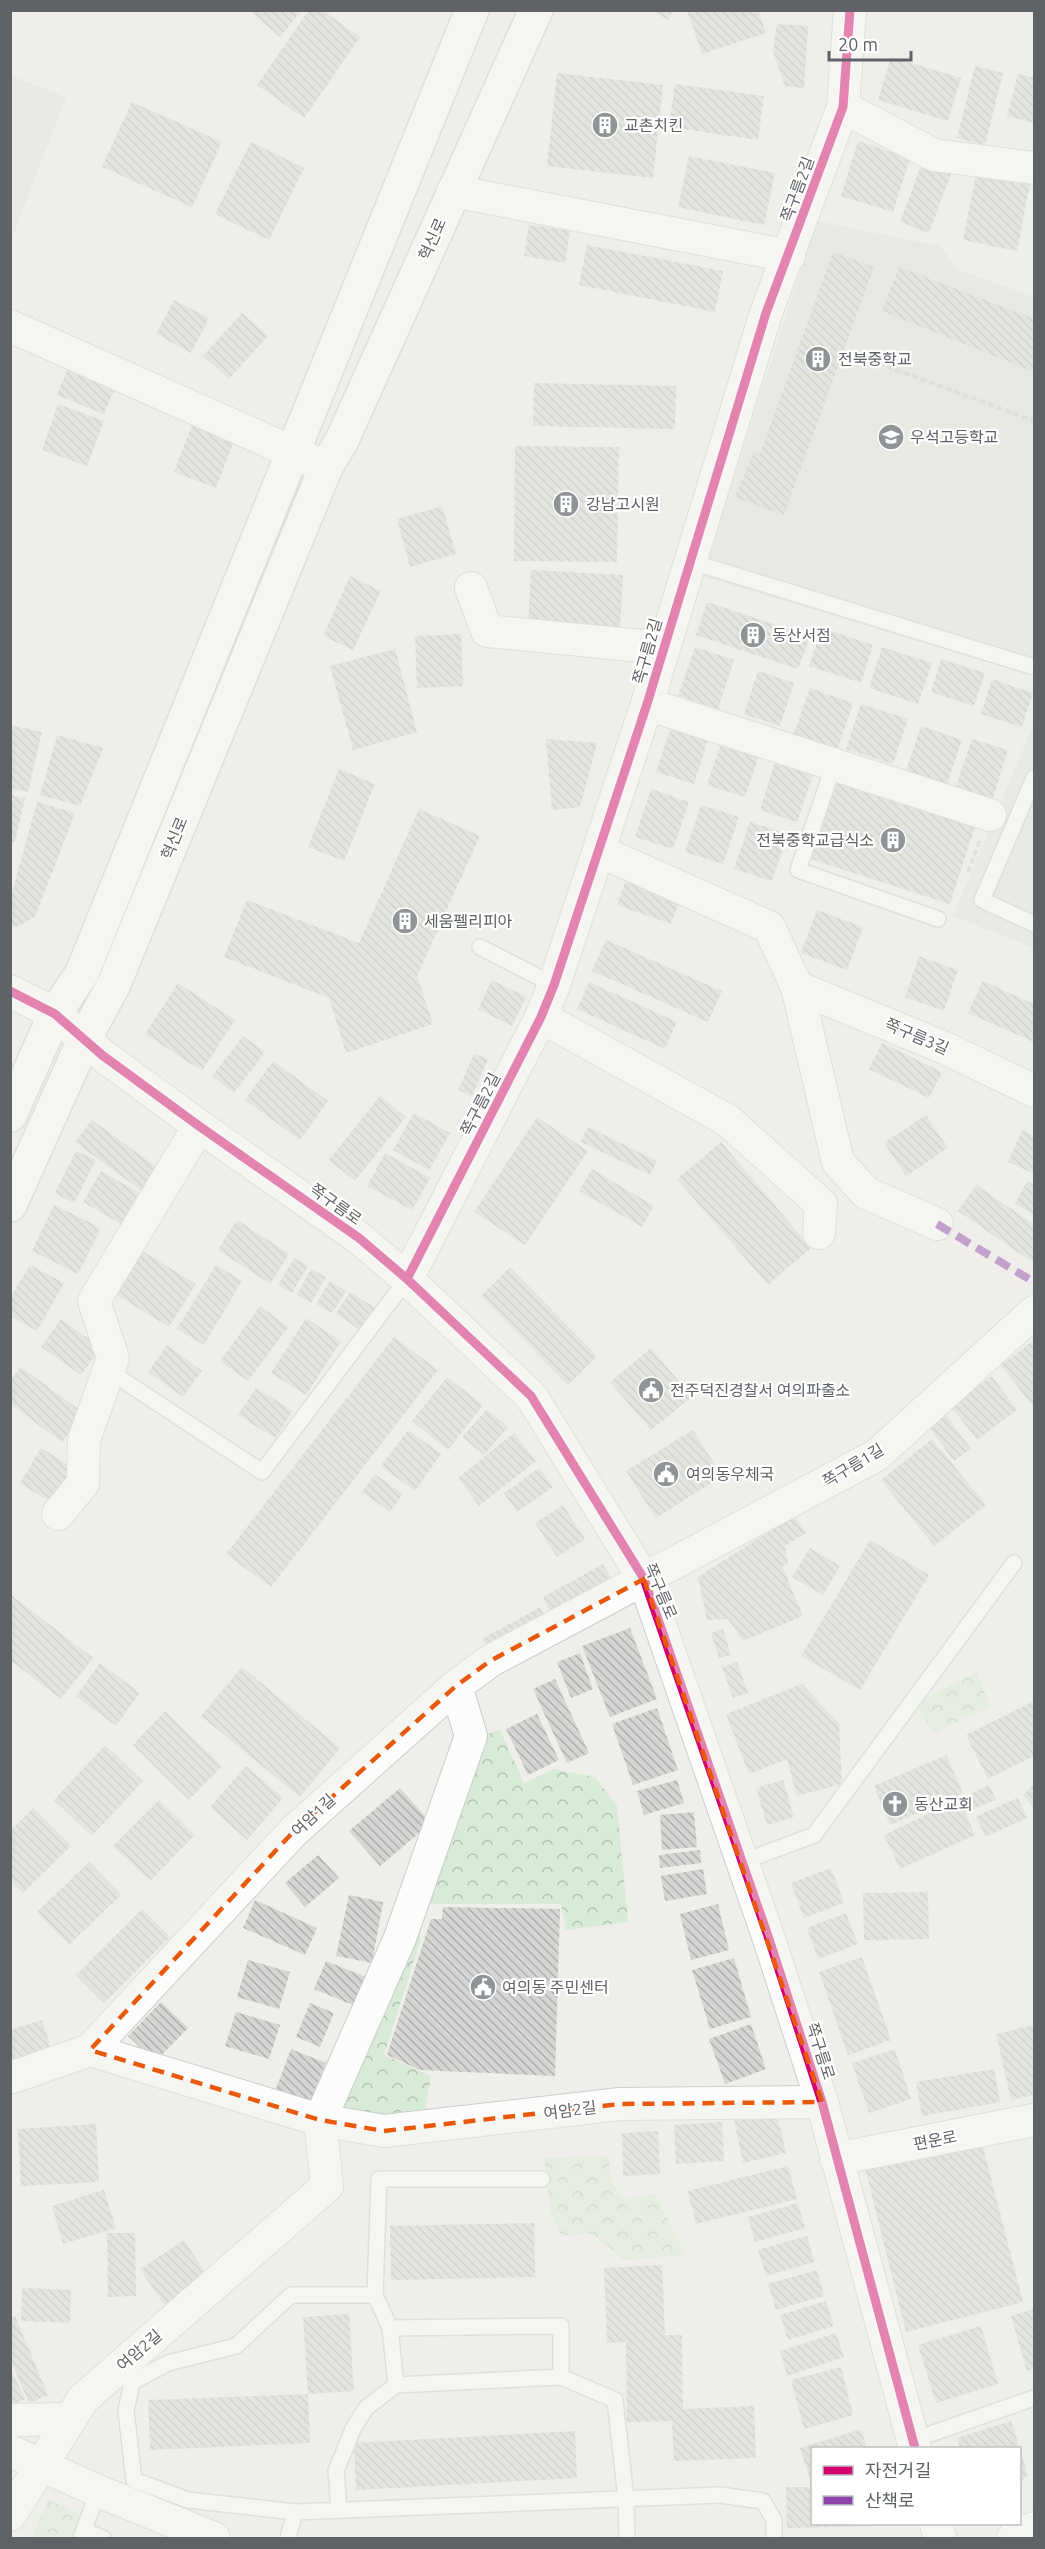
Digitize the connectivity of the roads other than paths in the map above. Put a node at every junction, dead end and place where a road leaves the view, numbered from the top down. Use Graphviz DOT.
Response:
graph roads {
  1 [pos="472,10"];
  2 [pos="536,10"];
  3 [pos="850,10"];
  4 [pos="843,107"];
  5 [pos="1035,168"];
  6 [pos="453,191"];
  7 [pos="789,256"];
  8 [pos="10,326"];
  9 [pos="293,454"];
  10 [pos="326,466"];
  11 [pos="689,561"];
  12 [pos="471,588"];
  13 [pos="663,648"];
  14 [pos="1035,667"];
  15 [pos="647,704"];
  16 [pos="834,765"];
  17 [pos="1035,778"];
  18 [pos="990,815"];
  19 [pos="599,851"];
  20 [pos="938,919"];
  21 [pos="1035,924"];
  22 [pos="480,947"];
  23 [pos="554,985"];
  24 [pos="797,987"];
  25 [pos="10,991"];
  26 [pos="55,1014"];
  27 [pos="541,1017"];
  28 [pos="85,1038"];
  29 [pos="1035,1091"];
  30 [pos="10,1115"];
  31 [pos="199,1126"];
  32 [pos="10,1204"];
  33 [pos="937,1224"];
  34 [pos="819,1233"];
  35 [pos="407,1279"];
  36 [pos="1035,1312"];
  37 [pos="109,1371"];
  38 [pos="58,1514"];
  39 [pos="1014,1563"];
  40 [pos="644,1580"];
  41 [pos="456,1686"];
  42 [pos="742,1862"];
  43 [pos="90,2050"];
  44 [pos="10,2078"];
  45 [pos="822,2102"];
  46 [pos="320,2120"];
  47 [pos="1035,2120"];
  48 [pos="836,2159"];
  49 [pos="542,2179"];
  50 [pos="375,2295"];
  51 [pos="390,2328"];
  52 [pos="561,2377"];
  53 [pos="396,2385"];
  54 [pos="1035,2398"];
  55 [pos="71,2419"];
  56 [pos="10,2420"];
  57 [pos="914,2444"];
  58 [pos="10,2451"];
  59 [pos="42,2465"];
  60 [pos="98,2492"];
  61 [pos="626,2499"];
  62 [pos="339,2510"];
  63 [pos="296,2512"];
  64 [pos="10,2516"];
  65 [pos="1035,2528"];
  66 [pos="82,2535"];
  67 [pos="103,2538"];
  68 [pos="214,2538"];
  69 [pos="288,2538"];
  70 [pos="627,2538"];
  71 [pos="774,2538"];
  72 [pos="1013,2538"];
  1 -- 9 [label="street, 혁신로"];
  2 -- 6 [label="street, 혁신로"];
  3 -- 4 [label="street, 쪽구름2길"];
  4 -- 5 [label="street"];
  4 -- 7 [label="street, 쪽구름2길"];
  6 -- 7 [label="street"];
  6 -- 10 [label="street, 혁신로"];
  7 -- 11 [label="street, 쪽구름2길"];
  8 -- 9 [label="street"];
  9 -- 10 [label="street"];
  9 -- 26 [label="street, 혁신로"];
  10 -- 28 [label="street, 혁신로"];
  11 -- 13 [label="street, 쪽구름2길"];
  11 -- 14 [label="lane"];
  12 -- 13 [label="street, 쪽구름2길"];
  13 -- 15 [label="street, 쪽구름2길"];
  15 -- 16 [label="street, 쪽구름2길"];
  15 -- 19 [label="street, 쪽구름2길"];
  16 -- 18 [label="street, 쪽구름2길"];
  16 -- 20 [label="lane"];
  17 -- 21 [label="lane"];
  19 -- 23 [label="street, 쪽구름2길"];
  19 -- 24 [label="street"];
  22 -- 23 [label="lane"];
  23 -- 27 [label="street, 쪽구름2길"];
  24 -- 29 [label="street, 쪽구름3길"];
  24 -- 33 [label="street"];
  25 -- 26 [label="street, 쪽구름로"];
  26 -- 28 [label="street, 쪽구름로"];
  26 -- 30 [label="street, 혁신로"];
  27 -- 34 [label="street"];
  27 -- 35 [label="street, 쪽구름2길"];
  28 -- 31 [label="street, 쪽구름로"];
  28 -- 32 [label="street, 혁신로"];
  31 -- 35 [label="street, 쪽구름로"];
  31 -- 37 [label="street"];
  35 -- 37 [label="lane"];
  35 -- 40 [label="street, 쪽구름로"];
  36 -- 40 [label="street, 쪽구름1길"];
  37 -- 38 [label="street"];
  39 -- 42 [label="lane"];
  40 -- 41 [label="street, 여암1길"];
  40 -- 42 [label="street, 쪽구름로"];
  41 -- 43 [label="street, 여암1길"];
  41 -- 46 [label="street, 여암2길"];
  42 -- 45 [label="street, 쪽구름로"];
  43 -- 44 [label="street, 여암1길"];
  43 -- 46 [label="street, 여암2길"];
  45 -- 46 [label="street, 여암2길"];
  45 -- 48 [label="street, 쪽구름로"];
  46 -- 55 [label="street, 여암2길"];
  47 -- 48 [label="street, 편운로"];
  48 -- 57 [label="street, 쪽구름로"];
  49 -- 50 [label="lane"];
  50 -- 51 [label="lane"];
  50 -- 63 [label="lane"];
  51 -- 52 [label="lane"];
  51 -- 53 [label="lane"];
  52 -- 53 [label="lane"];
  52 -- 61 [label="lane"];
  53 -- 62 [label="lane"];
  54 -- 57 [label="lane"];
  55 -- 56 [label="street"];
  55 -- 59 [label="street, 여암2길"];
  58 -- 59 [label="street"];
  59 -- 60 [label="street"];
  59 -- 64 [label="street, 여암2길"];
  60 -- 66 [label="lane"];
  60 -- 68 [label="street"];
  61 -- 62 [label="lane"];
  61 -- 70 [label="lane"];
  61 -- 71 [label="lane"];
  62 -- 63 [label="lane"];
  63 -- 69 [label="lane"];
  65 -- 72 [label="street"];
  66 -- 67 [label="lane"];
}
